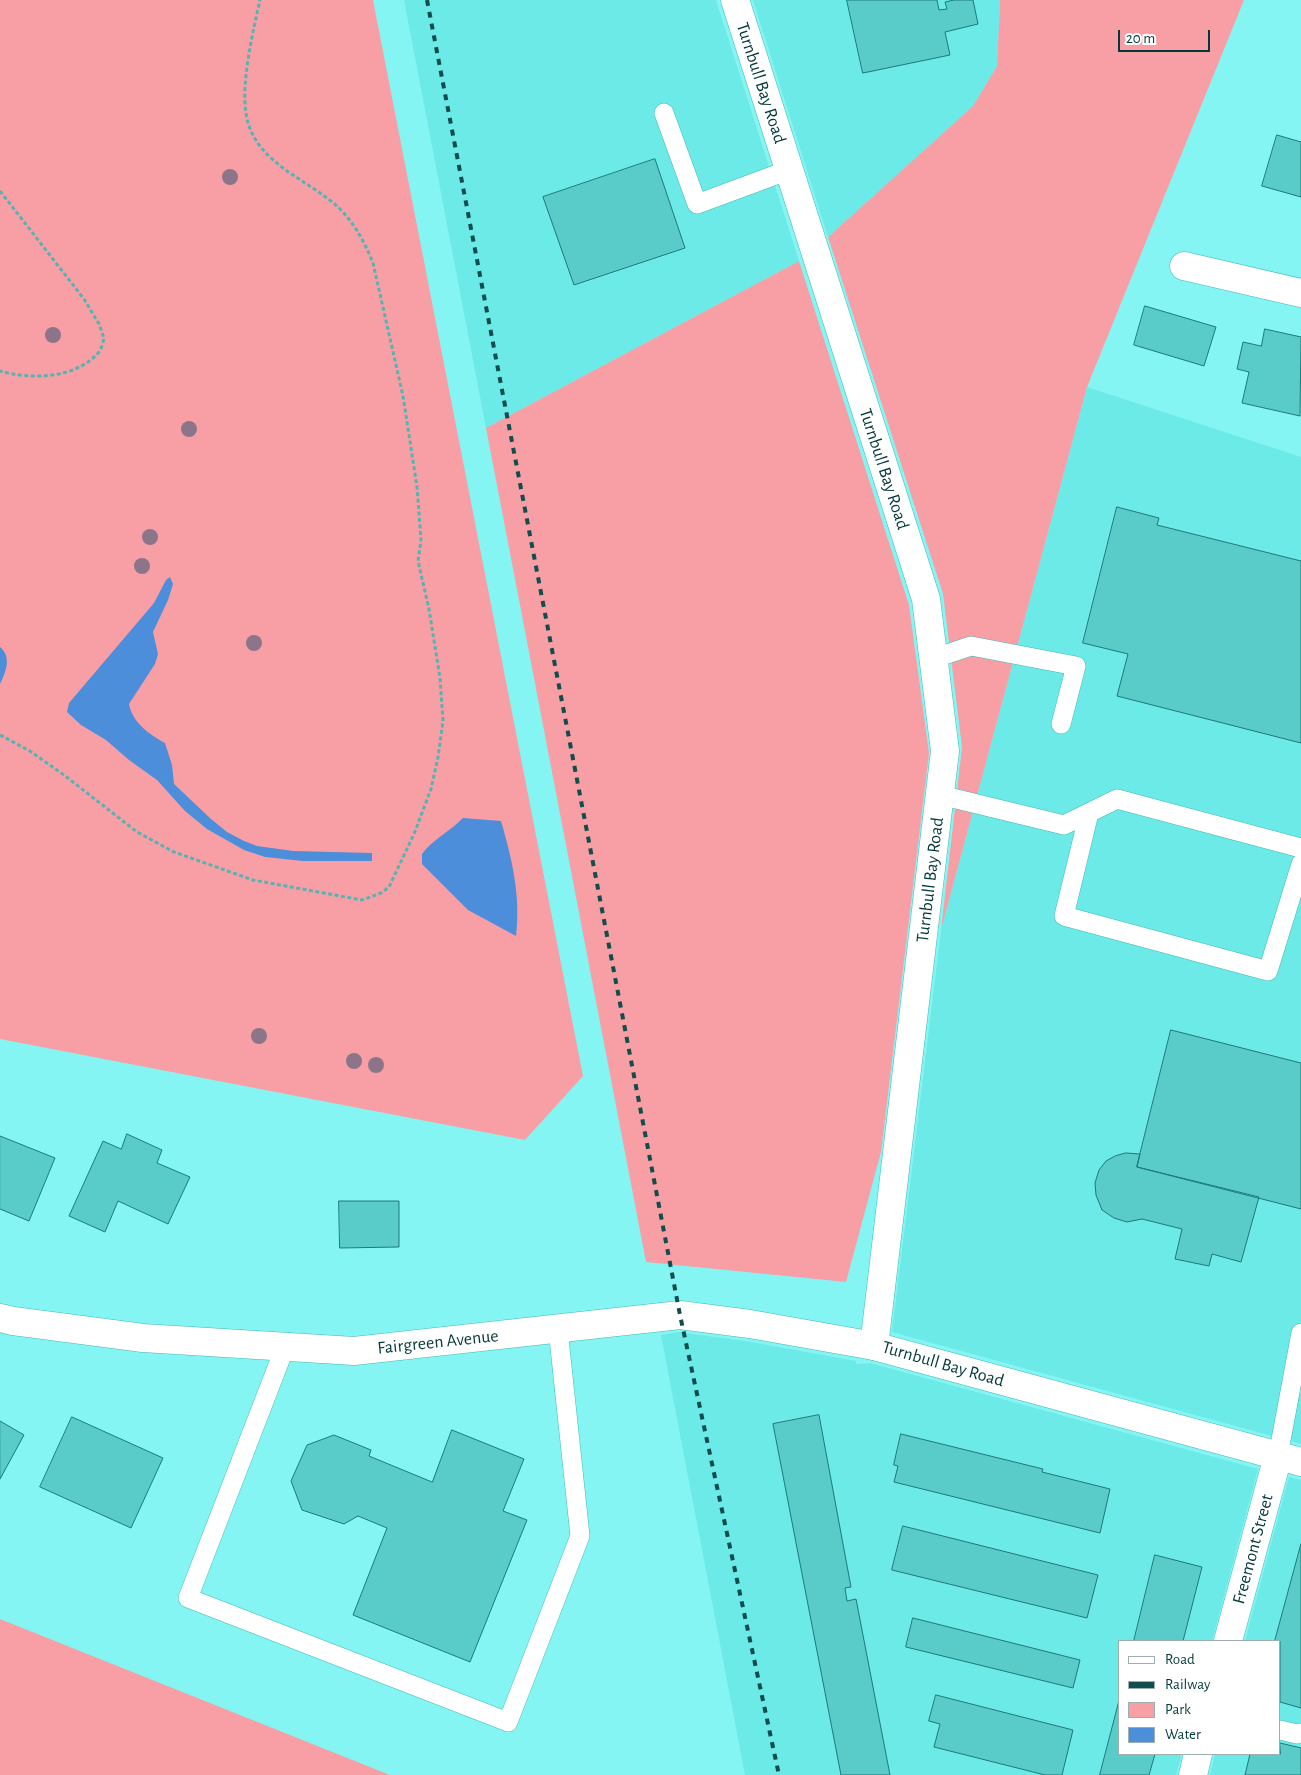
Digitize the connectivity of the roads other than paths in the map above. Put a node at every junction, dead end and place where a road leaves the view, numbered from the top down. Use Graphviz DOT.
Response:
graph roads {
  1 [pos="735,0"];
  2 [pos="664,113"];
  3 [pos="789,170"];
  4 [pos="1184,266"];
  5 [pos="1301,293"];
  6 [pos="935,658"];
  7 [pos="1061,724"];
  8 [pos="940,795"];
  9 [pos="1089,813"];
  10 [pos="1301,848"];
  11 [pos="1301,864"];
  12 [pos="0,1318"];
  13 [pos="558,1329"];
  14 [pos="1301,1333"];
  15 [pos="874,1346"];
  16 [pos="285,1347"];
  17 [pos="1290,1459"];
  18 [pos="1228,1640"];
  19 [pos="1281,1730"];
  20 [pos="1301,1733"];
  21 [pos="1198,1755"];
  22 [pos="1193,1775"];
  1 -- 3 [label="street, Turnbull Bay Road"];
  2 -- 3 [label="lane"];
  3 -- 6 [label="street, Turnbull Bay Road"];
  4 -- 5 [label="street"];
  6 -- 7 [label="lane"];
  6 -- 8 [label="street, Turnbull Bay Road"];
  8 -- 9 [label="lane"];
  8 -- 15 [label="street, Turnbull Bay Road"];
  9 -- 10 [label="lane"];
  9 -- 11 [label="lane"];
  12 -- 16 [label="street, Fairgreen Avenue"];
  13 -- 15 [label="street, Fairgreen Avenue"];
  13 -- 16 [label="street, Fairgreen Avenue"];
  13 -- 16 [label="lane"];
  14 -- 17 [label="lane"];
  15 -- 17 [label="street, Turnbull Bay Road"];
  17 -- 18 [label="street, Freemont Street"];
  19 -- 20 [label="lane"];
  21 -- 22 [label="street"];
}
